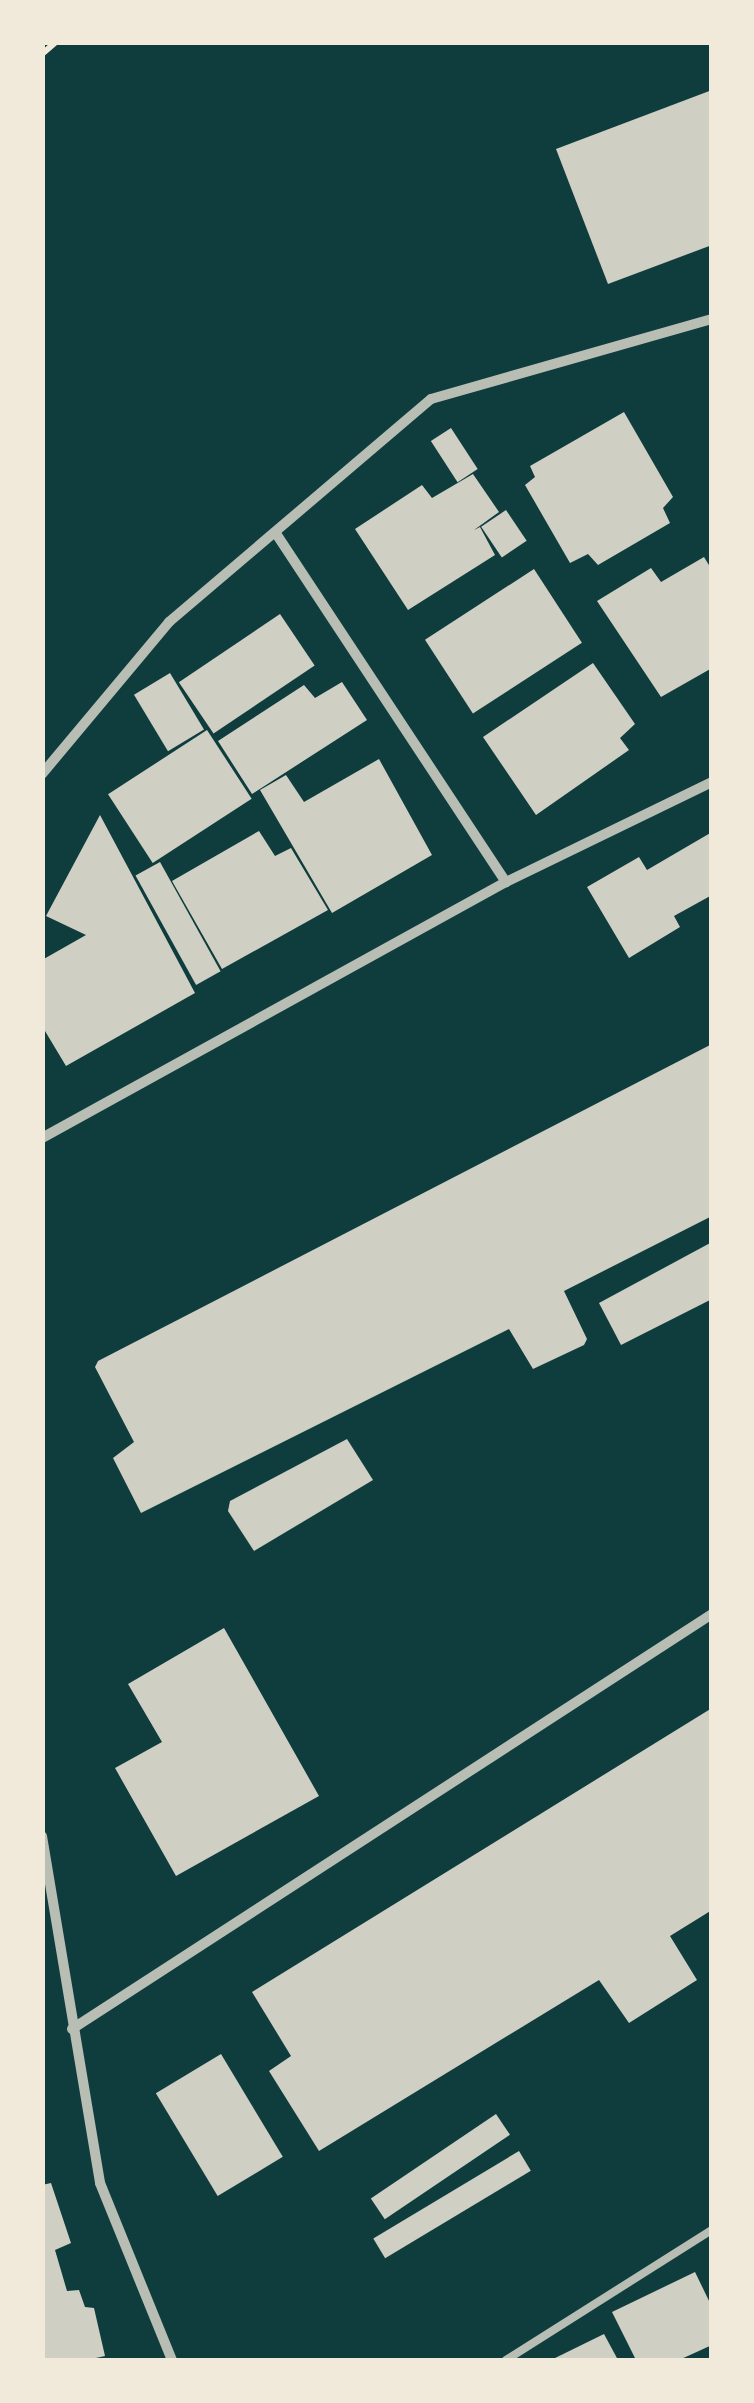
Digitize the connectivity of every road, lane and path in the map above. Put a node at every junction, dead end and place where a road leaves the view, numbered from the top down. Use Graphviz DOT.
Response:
graph roads {
  1 [pos="56,42"];
  2 [pos="42,54"];
  3 [pos="712,320"];
  4 [pos="277,535"];
  5 [pos="42,774"];
  6 [pos="712,782"];
  7 [pos="506,882"];
  8 [pos="42,1138"];
  9 [pos="712,1614"];
  10 [pos="42,1836"];
  11 [pos="72,2029"];
  12 [pos="712,2230"];
  13 [pos="172,2360"];
  14 [pos="506,2360"];
  1 -- 2 [label="path"];
  3 -- 4 [label="street"];
  4 -- 5 [label="street"];
  4 -- 7 [label="street"];
  6 -- 7 [label="street"];
  7 -- 8 [label="street"];
  9 -- 11 [label="street"];
  10 -- 11 [label="street"];
  11 -- 13 [label="street"];
  12 -- 14 [label="lane"];
}
